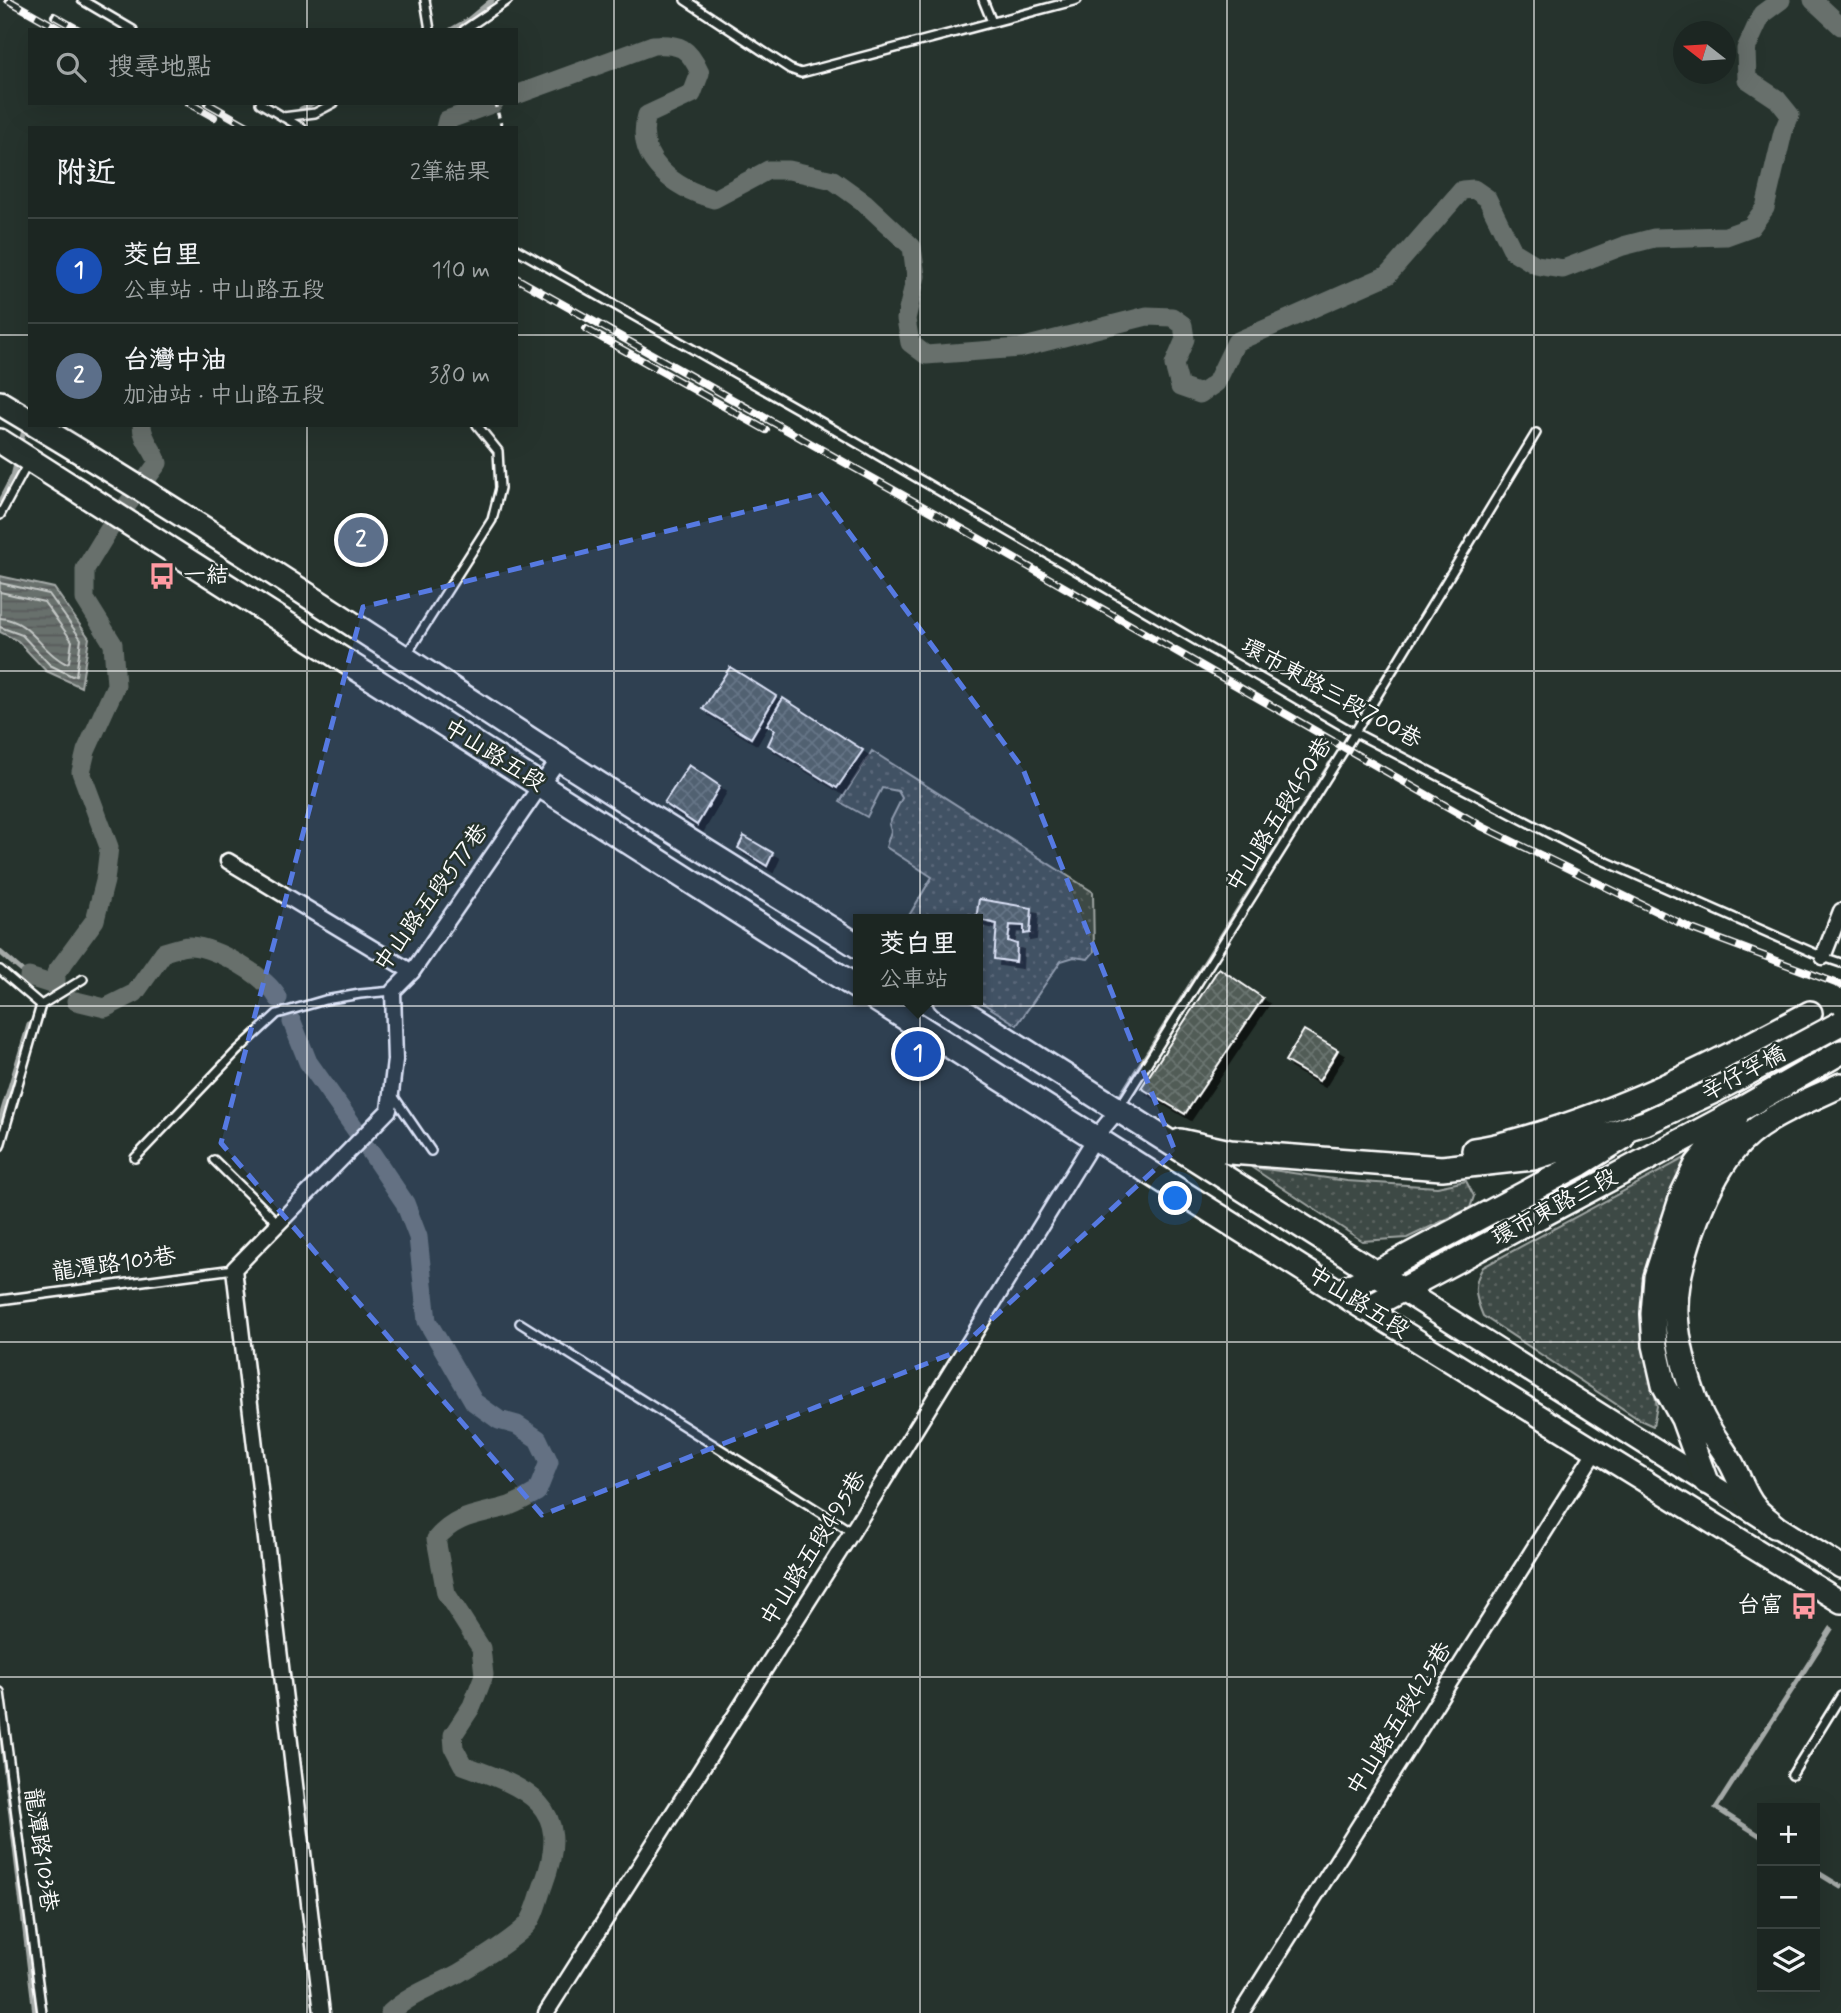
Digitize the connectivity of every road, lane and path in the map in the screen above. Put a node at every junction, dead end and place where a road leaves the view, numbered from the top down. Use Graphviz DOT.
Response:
graph roads {
  1 [pos="82,0"];
  2 [pos="425,0"];
  3 [pos="508,0"];
  4 [pos="685,0"];
  5 [pos="983,0"];
  6 [pos="1077,0"];
  7 [pos="992,22"];
  8 [pos="130,28"];
  9 [pos="430,28"];
  10 [pos="467,28"];
  11 [pos="263,105"];
  12 [pos="330,105"];
  13 [pos="496,105"];
  14 [pos="283,117"];
  15 [pos="299,126"];
  16 [pos="502,126"];
  17 [pos="518,250"];
  18 [pos="0,403"];
  19 [pos="28,418"];
  20 [pos="42,427"];
  21 [pos="479,427"];
  22 [pos="1536,433"];
  23 [pos="0,441"];
  24 [pos="30,460"];
  25 [pos="0,515"];
  26 [pos="405,657"];
  27 [pos="1355,732"];
  28 [pos="559,759"];
  29 [pos="540,785"];
  30 [pos="228,861"];
  31 [pos="1841,911"];
  32 [pos="853,942"];
  33 [pos="1823,957"];
  34 [pos="1841,963"];
  35 [pos="0,970"];
  36 [pos="412,972"];
  37 [pos="83,979"];
  38 [pos="853,984"];
  39 [pos="393,991"];
  40 [pos="41,1005"];
  41 [pos="885,1005"];
  42 [pos="952,1005"];
  43 [pos="1828,1021"];
  44 [pos="1841,1052"];
  45 [pos="1841,1085"];
  46 [pos="392,1094"];
  47 [pos="1745,1107"];
  48 [pos="1119,1109"];
  49 [pos="1645,1123"];
  50 [pos="1095,1138"];
  51 [pos="1163,1138"];
  52 [pos="0,1146"];
  53 [pos="431,1151"];
  54 [pos="135,1157"];
  55 [pos="214,1160"];
  56 [pos="1377,1163"];
  57 [pos="278,1223"];
  58 [pos="234,1269"];
  59 [pos="1377,1273"];
  60 [pos="1401,1290"];
  61 [pos="1340,1292"];
  62 [pos="0,1300"];
  63 [pos="1366,1309"];
  64 [pos="520,1323"];
  65 [pos="1596,1450"];
  66 [pos="1706,1482"];
  67 [pos="1775,1526"];
  68 [pos="852,1532"];
  69 [pos="1841,1567"];
  70 [pos="1841,1602"];
  71 [pos="0,1692"];
  72 [pos="1841,1696"];
  73 [pos="1792,1775"];
  74 [pos="43,2013"];
  75 [pos="322,2013"];
  76 [pos="546,2013"];
  77 [pos="1241,2013"];
  1 -- 8 [label="lane"];
  2 -- 9 [label="lane"];
  3 -- 10 [label="lane"];
  4 -- 7 [label="lane"];
  5 -- 7 [label="lane"];
  6 -- 7 [label="lane"];
  11 -- 14 [label="lane"];
  12 -- 14 [label="lane"];
  13 -- 16 [label="path"];
  14 -- 15 [label="lane"];
  17 -- 27 [label="lane, 環市東路三段700巷"];
  18 -- 19 [label="main road, 中山路五段"];
  20 -- 26 [label="main road, 中山路五段"];
  21 -- 26 [label="lane"];
  22 -- 27 [label="lane, 中山路五段450巷"];
  23 -- 24 [label="main road, 中山路五段"];
  24 -- 25 [label="lane"];
  24 -- 29 [label="main road, 中山路五段"];
  26 -- 28 [label="main road, 中山路五段"];
  27 -- 33 [label="lane, 環市東路三段700巷"];
  27 -- 48 [label="lane, 中山路五段450巷"];
  28 -- 29 [label="street, 中山路五段577巷"];
  28 -- 32 [label="main road, 中山路五段"];
  29 -- 36 [label="street, 中山路五段577巷"];
  29 -- 38 [label="main road, 中山路五段"];
  30 -- 36 [label="street"];
  31 -- 33 [label="street"];
  33 -- 34 [label="lane, 環市東路三段700巷"];
  35 -- 40 [label="lane"];
  36 -- 39 [label="street, 中山路五段577巷"];
  37 -- 40 [label="lane"];
  39 -- 46 [label="street, 中山路五段577巷"];
  39 -- 54 [label="lane"];
  40 -- 52 [label="lane"];
  41 -- 50 [label="main road, 中山路五段"];
  42 -- 48 [label="main road, 中山路五段"];
  43 -- 49 [label="main road, 辛仔罕橋, bridge"];
  43 -- 56 [label="main road"];
  44 -- 47 [label="main road, 辛仔罕橋"];
  45 -- 67 [label="main road"];
  46 -- 53 [label="lane"];
  46 -- 57 [label="street, 中山路五段577巷"];
  47 -- 60 [label="main road, 環市東路三段"];
  47 -- 66 [label="main road"];
  48 -- 50 [label="street, 中山路五段495巷"];
  48 -- 51 [label="main road, 中山路五段"];
  49 -- 56 [label="main road"];
  49 -- 59 [label="main road, 環市東路三段"];
  50 -- 61 [label="main road, 中山路五段"];
  50 -- 68 [label="street, 中山路五段495巷"];
  51 -- 56 [label="main road"];
  51 -- 59 [label="main road, 中山路五段"];
  55 -- 57 [label="lane"];
  57 -- 58 [label="street, 中山路五段577巷"];
  58 -- 62 [label="lane, 龍潭路103巷"];
  58 -- 75 [label="street"];
  59 -- 60 [label="main road, 中山路五段"];
  59 -- 61 [label="main road, 環市東路三段"];
  60 -- 63 [label="main road, 環市東路三段"];
  60 -- 66 [label="street, 中山路五段"];
  61 -- 63 [label="main road, 中山路五段"];
  63 -- 65 [label="street, 中山路五段"];
  64 -- 68 [label="lane"];
  65 -- 70 [label="street, 中山路五段"];
  65 -- 77 [label="street, 中山路五段425巷"];
  66 -- 67 [label="street, 中山路五段"];
  67 -- 69 [label="street, 中山路五段"];
  68 -- 76 [label="street, 中山路五段495巷"];
  71 -- 74 [label="lane, 龍潭路103巷"];
  72 -- 73 [label="lane"];
}
